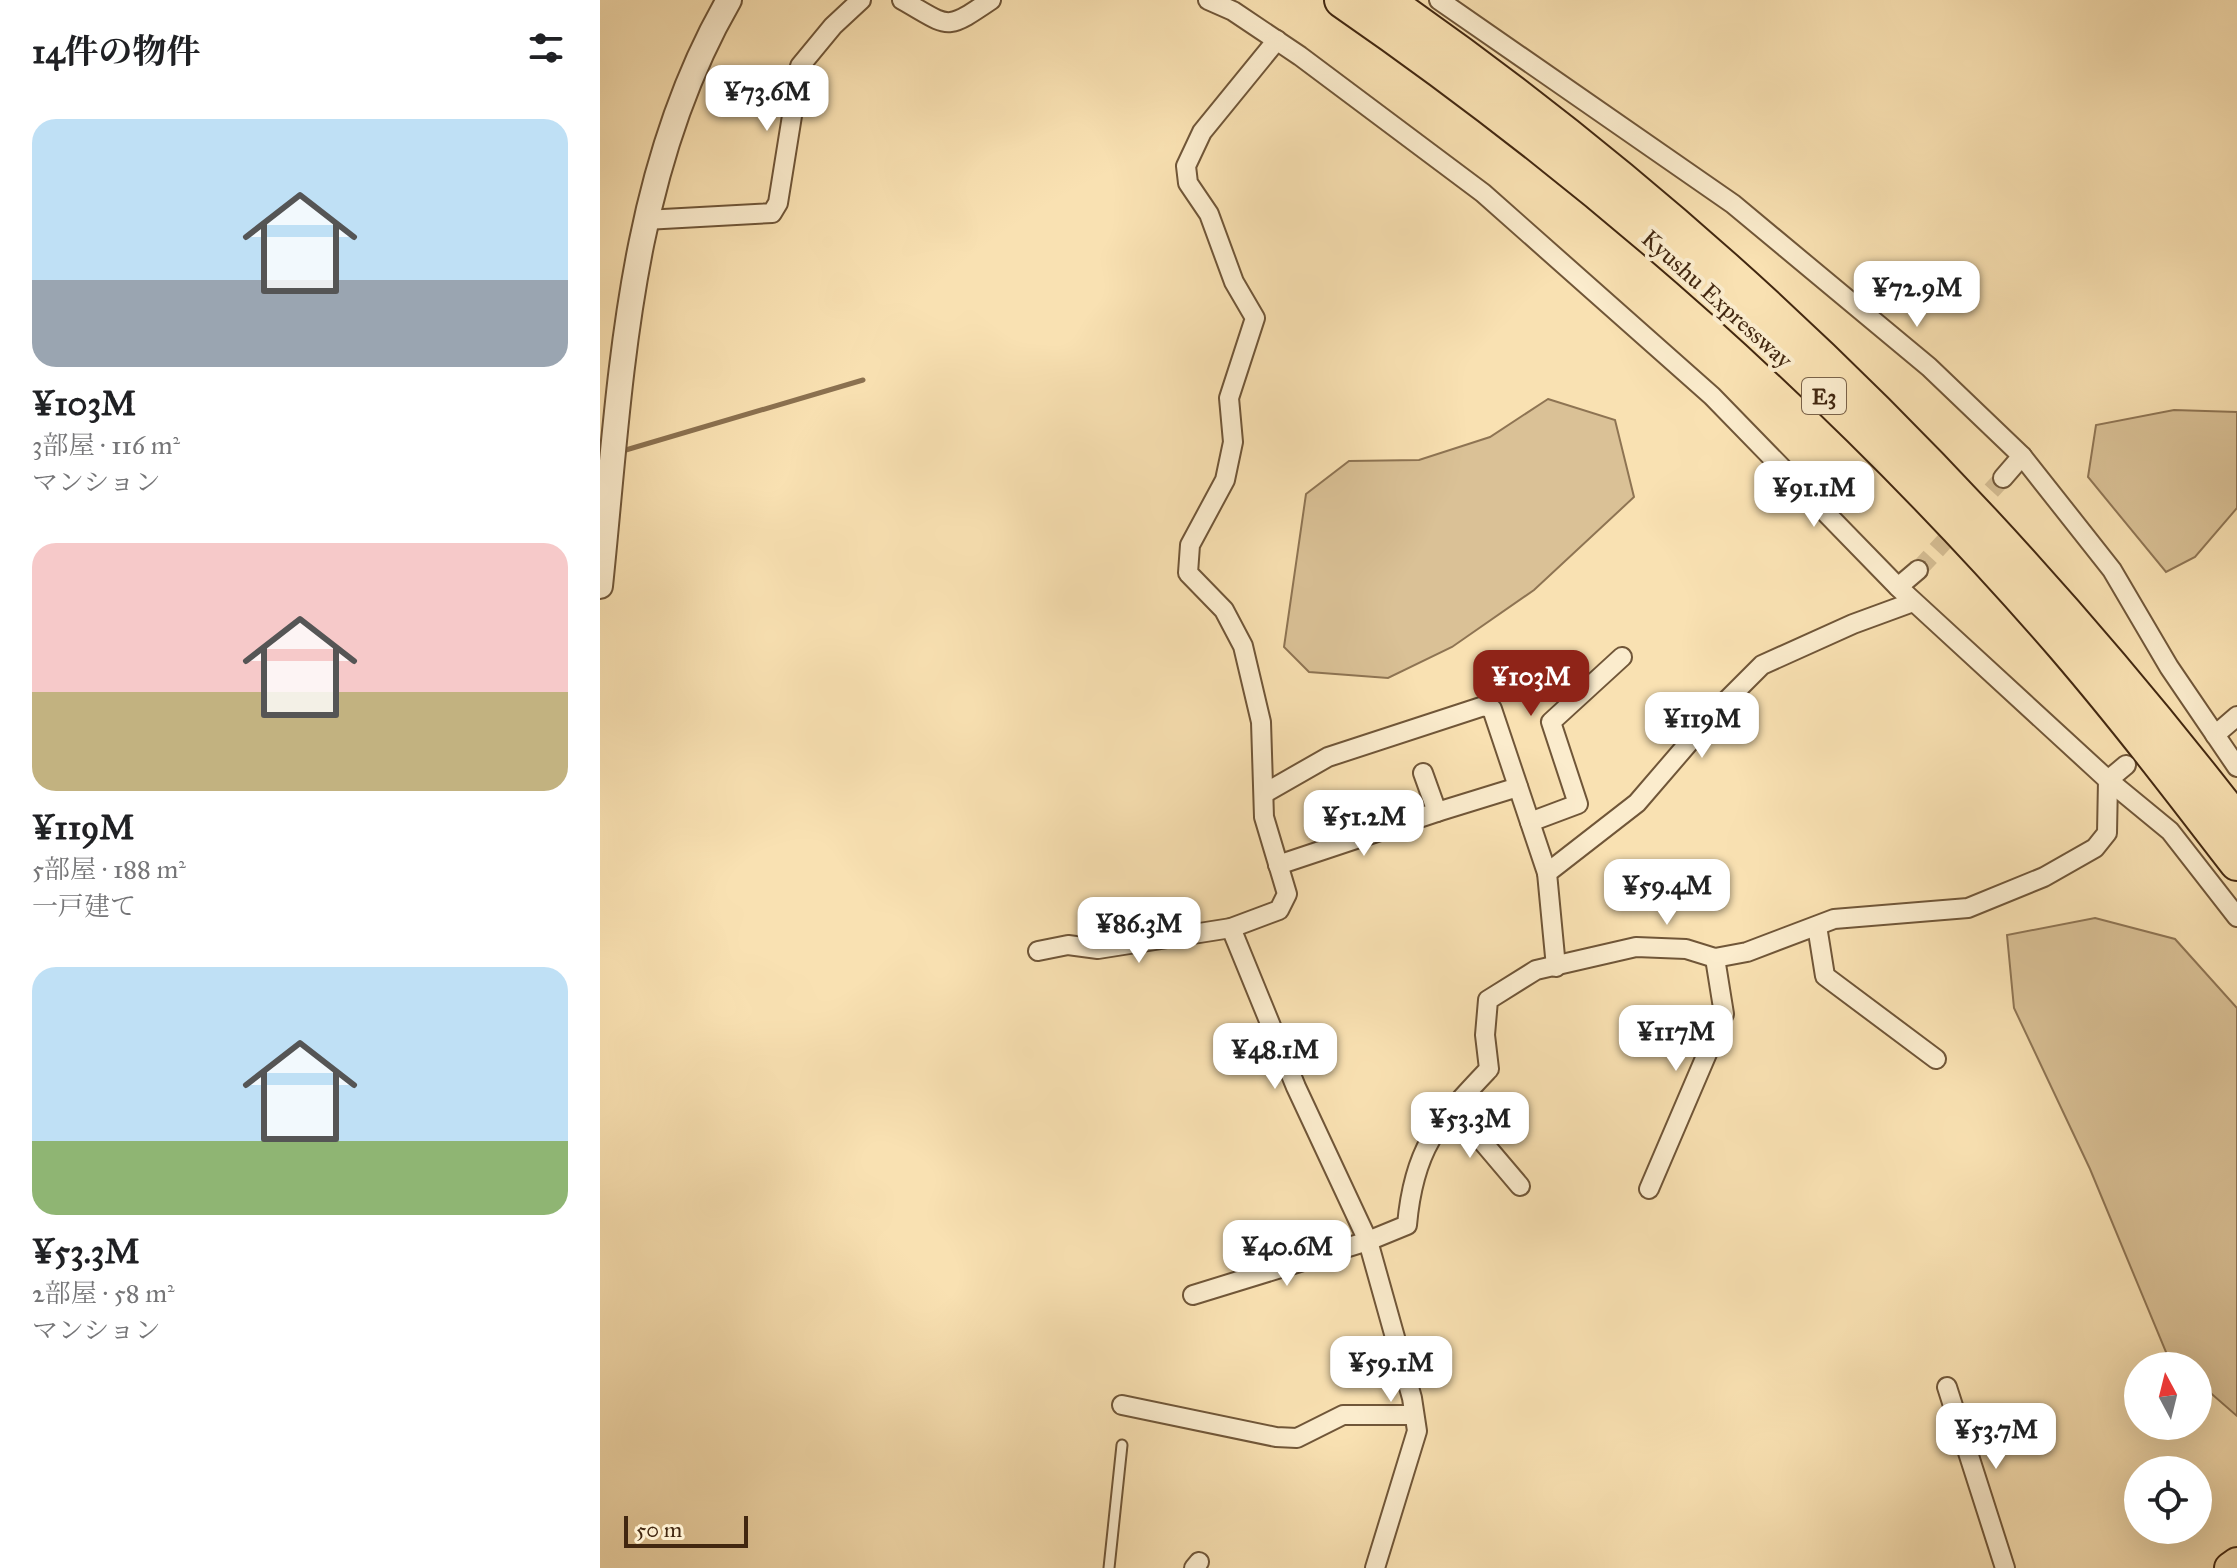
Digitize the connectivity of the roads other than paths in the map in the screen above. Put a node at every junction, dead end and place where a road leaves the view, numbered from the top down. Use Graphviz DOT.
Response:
graph roads {
  1 [pos="729,0"];
  2 [pos="861,0"];
  3 [pos="902,0"];
  4 [pos="991,0"];
  5 [pos="1208,0"];
  6 [pos="1342,0"];
  7 [pos="1385,0"];
  8 [pos="1439,0"];
  9 [pos="1471,0"];
  10 [pos="1467,19"];
  11 [pos="1277,40"];
  12 [pos="645,220"];
  13 [pos="2022,456"];
  14 [pos="2003,478"];
  15 [pos="1918,570"];
  16 [pos="600,586"];
  17 [pos="1898,587"];
  18 [pos="1913,602"];
  19 [pos="1622,657"];
  20 [pos="2237,716"];
  21 [pos="2215,735"];
  22 [pos="2126,765"];
  23 [pos="2237,767"];
  24 [pos="1423,773"];
  25 [pos="2108,780"];
  26 [pos="1518,787"];
  27 [pos="1265,793"];
  28 [pos="1437,812"];
  29 [pos="1530,822"];
  30 [pos="2237,822"];
  31 [pos="2237,863"];
  32 [pos="1278,865"];
  33 [pos="1547,873"];
  34 [pos="2237,917"];
  35 [pos="1817,926"];
  36 [pos="1231,928"];
  37 [pos="1038,951"];
  38 [pos="1715,958"];
  39 [pos="1556,967"];
  40 [pos="1936,1059"];
  41 [pos="1453,1107"];
  42 [pos="1520,1186"];
  43 [pos="1649,1189"];
  44 [pos="1368,1241"];
  45 [pos="1193,1295"];
  46 [pos="1947,1387"];
  47 [pos="1122,1405"];
  48 [pos="1414,1415"];
  49 [pos="1122,1445"];
  50 [pos="2237,1563"];
  51 [pos="1109,1568"];
  52 [pos="1375,1568"];
  53 [pos="2005,1568"];
  54 [pos="2230,1568"];
  1 -- 12 [label="street"];
  2 -- 12 [label="street"];
  3 -- 4 [label="street"];
  5 -- 11 [label="street"];
  6 -- 31 [label="highway, Kyushu Expressway / E3"];
  7 -- 30 [label="highway, Kyushu Expressway / E3"];
  8 -- 10 [label="street"];
  9 -- 10 [label="street"];
  10 -- 13 [label="street"];
  11 -- 17 [label="street"];
  11 -- 27 [label="street"];
  12 -- 16 [label="street"];
  13 -- 14 [label="street"];
  13 -- 21 [label="street"];
  15 -- 17 [label="street"];
  17 -- 18 [label="street"];
  18 -- 25 [label="street"];
  18 -- 33 [label="street"];
  19 -- 29 [label="street"];
  20 -- 21 [label="street"];
  21 -- 23 [label="street"];
  22 -- 25 [label="street"];
  24 -- 28 [label="street"];
  25 -- 34 [label="street"];
  25 -- 35 [label="street"];
  26 -- 27 [label="street"];
  26 -- 28 [label="street"];
  26 -- 29 [label="street"];
  27 -- 32 [label="street"];
  28 -- 32 [label="street"];
  29 -- 33 [label="street"];
  32 -- 36 [label="street"];
  33 -- 39 [label="street"];
  35 -- 38 [label="street"];
  35 -- 40 [label="street"];
  36 -- 37 [label="street"];
  36 -- 44 [label="street"];
  38 -- 39 [label="street"];
  38 -- 43 [label="street"];
  39 -- 41 [label="street"];
  41 -- 42 [label="street"];
  41 -- 44 [label="street"];
  44 -- 45 [label="street"];
  44 -- 48 [label="street"];
  46 -- 53 [label="street"];
  47 -- 48 [label="street"];
  48 -- 52 [label="street"];
  49 -- 51 [label="lane"];
  50 -- 54 [label="highway"];
}
